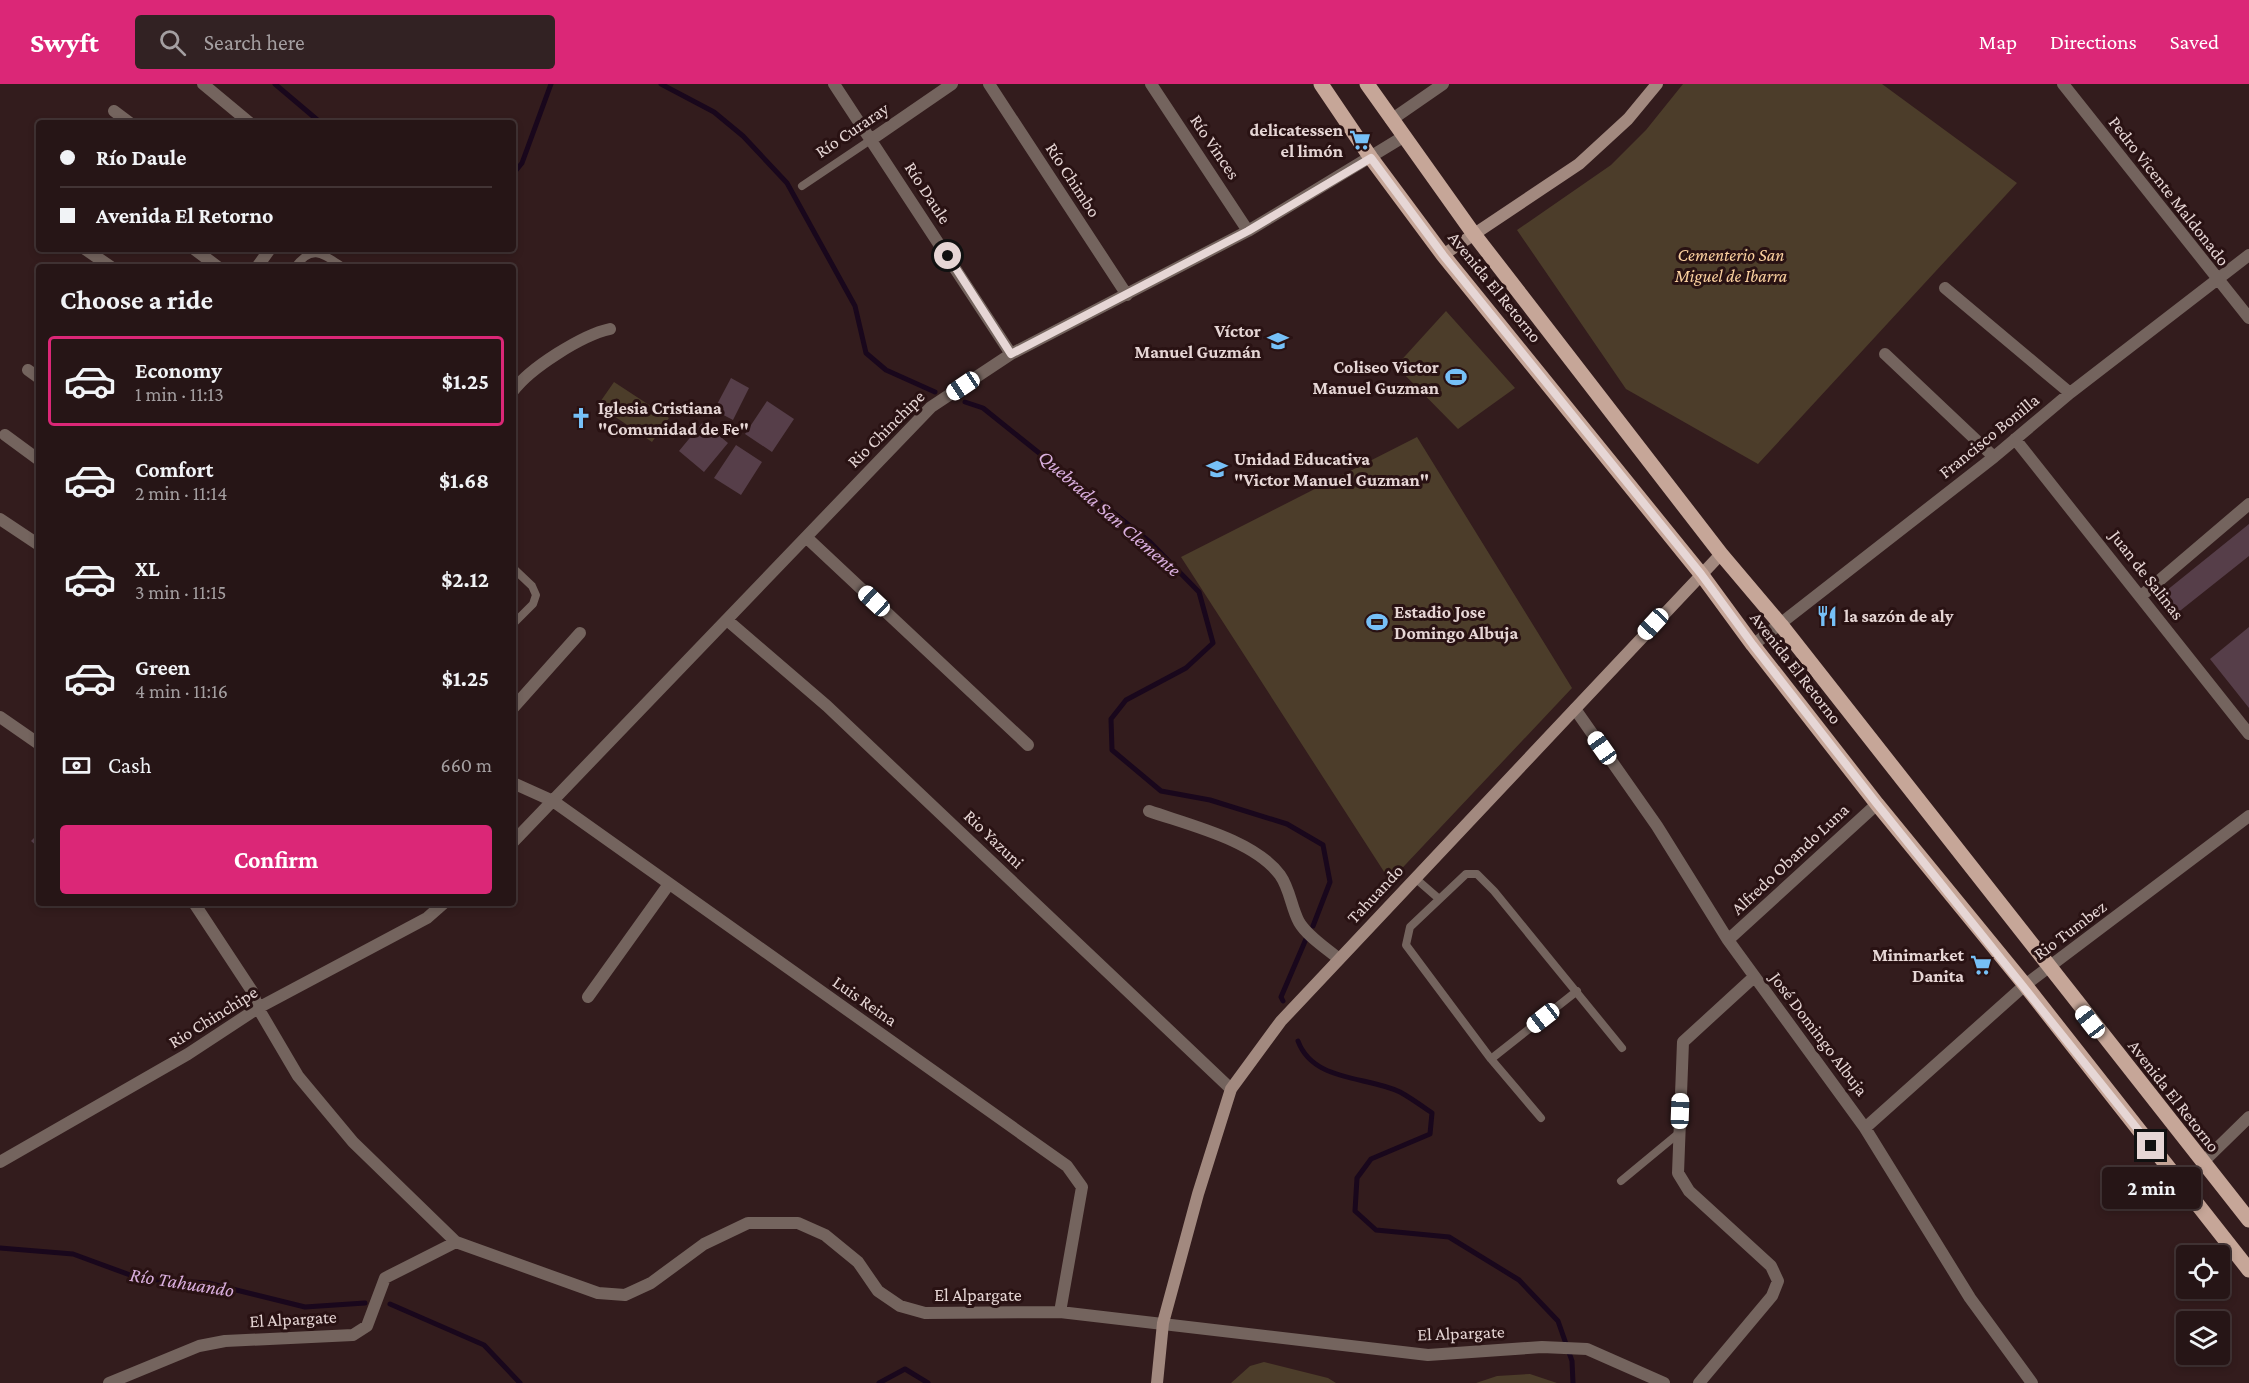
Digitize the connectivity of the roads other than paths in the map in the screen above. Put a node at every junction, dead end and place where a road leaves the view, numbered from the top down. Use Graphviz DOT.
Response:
graph roads {
  1 [pos="203,84"];
  2 [pos="834,84"];
  3 [pos="952,84"];
  4 [pos="989,84"];
  5 [pos="1151,84"];
  6 [pos="1321,84"];
  7 [pos="1366,84"];
  8 [pos="1443,84"];
  9 [pos="1657,84"];
  10 [pos="2063,84"];
  11 [pos="114,111"];
  12 [pos="126,120"];
  13 [pos="246,120"];
  14 [pos="1391,120"];
  15 [pos="1403,137"];
  16 [pos="872,139"];
  17 [pos="1371,158"];
  18 [pos="802,186"];
  19 [pos="1248,231"];
  20 [pos="1473,233"];
  21 [pos="89,252"];
  22 [pos="198,252"];
  23 [pos="1443,255"];
  24 [pos="2249,255"];
  25 [pos="107,264"];
  26 [pos="214,264"];
  27 [pos="297,264"];
  28 [pos="339,264"];
  29 [pos="2217,280"];
  30 [pos="1945,288"];
  31 [pos="1126,295"];
  32 [pos="2249,318"];
  33 [pos="610,329"];
  34 [pos="1011,354"];
  35 [pos="1885,354"];
  36 [pos="28,370"];
  37 [pos="36,376"];
  38 [pos="516,384"];
  39 [pos="2070,393"];
  40 [pos="5,435"];
  41 [pos="2015,439"];
  42 [pos="1994,457"];
  43 [pos="36,458"];
  44 [pos="2249,504"];
  45 [pos="0,519"];
  46 [pos="806,537"];
  47 [pos="36,543"];
  48 [pos="1721,554"];
  49 [pos="516,571"];
  50 [pos="1701,574"];
  51 [pos="2140,596"];
  52 [pos="727,620"];
  53 [pos="516,621"];
  54 [pos="1781,625"];
  55 [pos="580,633"];
  56 [pos="1753,645"];
  57 [pos="516,705"];
  58 [pos="1575,709"];
  59 [pos="0,717"];
  60 [pos="2249,734"];
  61 [pos="36,742"];
  62 [pos="1028,745"];
  63 [pos="516,784"];
  64 [pos="553,801"];
  65 [pos="1877,804"];
  66 [pos="1149,811"];
  67 [pos="2249,816"];
  68 [pos="516,839"];
  69 [pos="1415,878"];
  70 [pos="669,884"];
  71 [pos="1438,898"];
  72 [pos="196,906"];
  73 [pos="441,906"];
  74 [pos="1728,940"];
  75 [pos="1339,959"];
  76 [pos="2049,969"];
  77 [pos="1754,977"];
  78 [pos="2025,985"];
  79 [pos="1577,991"];
  80 [pos="588,997"];
  81 [pos="258,1008"];
  82 [pos="1622,1048"];
  83 [pos="1491,1059"];
  84 [pos="1231,1089"];
  85 [pos="2249,1117"];
  86 [pos="1541,1118"];
  87 [pos="1865,1128"];
  88 [pos="1679,1133"];
  89 [pos="0,1162"];
  90 [pos="2202,1163"];
  91 [pos="1621,1181"];
  92 [pos="2249,1220"];
  93 [pos="456,1242"];
  94 [pos="2249,1270"];
  95 [pos="1060,1312"];
  96 [pos="1163,1323"];
  97 [pos="109,1383"];
  98 [pos="1157,1383"];
  99 [pos="1664,1383"];
  100 [pos="1699,1383"];
  101 [pos="2032,1383"];
  1 -- 13 [label="street"];
  2 -- 16 [label="street, Río Daule"];
  3 -- 16 [label="street, Río Curaray"];
  4 -- 31 [label="street, Río Chimbo"];
  5 -- 19 [label="street, Río Vinces"];
  6 -- 17 [label="main road, Avenida El Retorno"];
  7 -- 14 [label="main road, Avenida El Retorno"];
  8 -- 14 [label="street"];
  9 -- 20 [label="street"];
  10 -- 29 [label="street, Pedro Vicente Maldonado"];
  11 -- 12 [label="street"];
  14 -- 15 [label="main road, Avenida El Retorno"];
  15 -- 17 [label="street, Rio Chinchipe"];
  15 -- 20 [label="main road, Avenida El Retorno"];
  16 -- 18 [label="lane, Río Curaray"];
  16 -- 34 [label="street, Río Daule"];
  17 -- 19 [label="street, Rio Chinchipe"];
  17 -- 23 [label="main road, Avenida El Retorno"];
  19 -- 31 [label="street, Rio Chinchipe"];
  20 -- 23 [label="street"];
  20 -- 48 [label="main road, Avenida El Retorno"];
  21 -- 25 [label="street"];
  22 -- 26 [label="street"];
  23 -- 50 [label="main road, Avenida El Retorno"];
  24 -- 29 [label="street, Francisco Bonilla"];
  27 -- 28 [label="lane"];
  29 -- 32 [label="street, Pedro Vicente Maldonado"];
  29 -- 39 [label="street, Francisco Bonilla"];
  30 -- 39 [label="street"];
  31 -- 34 [label="street, Rio Chinchipe"];
  33 -- 38 [label="street"];
  34 -- 46 [label="street, Rio Chinchipe"];
  35 -- 42 [label="street"];
  36 -- 37 [label="street"];
  39 -- 41 [label="street, Francisco Bonilla"];
  40 -- 43 [label="street"];
  41 -- 42 [label="street, Francisco Bonilla"];
  41 -- 51 [label="street, Juan de Salinas"];
  42 -- 54 [label="street, Francisco Bonilla"];
  44 -- 51 [label="street"];
  45 -- 47 [label="street"];
  46 -- 52 [label="street, Rio Chinchipe"];
  46 -- 62 [label="street"];
  48 -- 50 [label="street, Tahuando"];
  48 -- 54 [label="main road, Avenida El Retorno"];
  49 -- 53 [label="lane"];
  50 -- 56 [label="main road, Avenida El Retorno"];
  50 -- 58 [label="street, Tahuando"];
  51 -- 60 [label="street, Juan de Salinas"];
  52 -- 64 [label="street, Rio Chinchipe"];
  52 -- 84 [label="street, Rio Yazuni"];
  54 -- 56 [label="street, Francisco Bonilla"];
  54 -- 76 [label="main road, Avenida El Retorno"];
  55 -- 57 [label="street"];
  56 -- 65 [label="main road, Avenida El Retorno"];
  58 -- 69 [label="street, Tahuando"];
  58 -- 74 [label="street, José Domingo Albuja"];
  59 -- 61 [label="street"];
  63 -- 64 [label="street, Luis Reina"];
  64 -- 68 [label="street, Rio Chinchipe"];
  64 -- 70 [label="street, Luis Reina"];
  65 -- 74 [label="street, Alfredo Obando Luna"];
  65 -- 78 [label="main road, Avenida El Retorno"];
  66 -- 75 [label="street"];
  67 -- 76 [label="street, Rio Tumbez"];
  69 -- 71 [label="lane"];
  69 -- 75 [label="street, Tahuando"];
  70 -- 80 [label="street"];
  70 -- 95 [label="street, Luis Reina"];
  71 -- 79 [label="lane"];
  71 -- 83 [label="lane"];
  72 -- 81 [label="street"];
  73 -- 81 [label="street, Rio Chinchipe"];
  74 -- 77 [label="street, José Domingo Albuja"];
  75 -- 84 [label="street, Tahuando"];
  76 -- 78 [label="street, Rio Tumbez"];
  76 -- 90 [label="main road, Avenida El Retorno"];
  77 -- 87 [label="street, José Domingo Albuja"];
  77 -- 88 [label="street"];
  78 -- 87 [label="street, Rio Tumbez"];
  78 -- 94 [label="main road, Avenida El Retorno"];
  79 -- 82 [label="lane"];
  79 -- 83 [label="lane"];
  81 -- 89 [label="street, Rio Chinchipe"];
  81 -- 93 [label="street"];
  83 -- 86 [label="lane"];
  84 -- 96 [label="street, Tahuando"];
  85 -- 90 [label="street"];
  87 -- 101 [label="street, José Domingo Albuja"];
  88 -- 91 [label="lane"];
  88 -- 100 [label="street"];
  90 -- 92 [label="main road, Avenida El Retorno"];
  93 -- 95 [label="street, El Alpargate"];
  93 -- 97 [label="street, El Alpargate"];
  95 -- 96 [label="street, El Alpargate"];
  96 -- 98 [label="street, Tahuando"];
  96 -- 99 [label="street, El Alpargate"];
}
